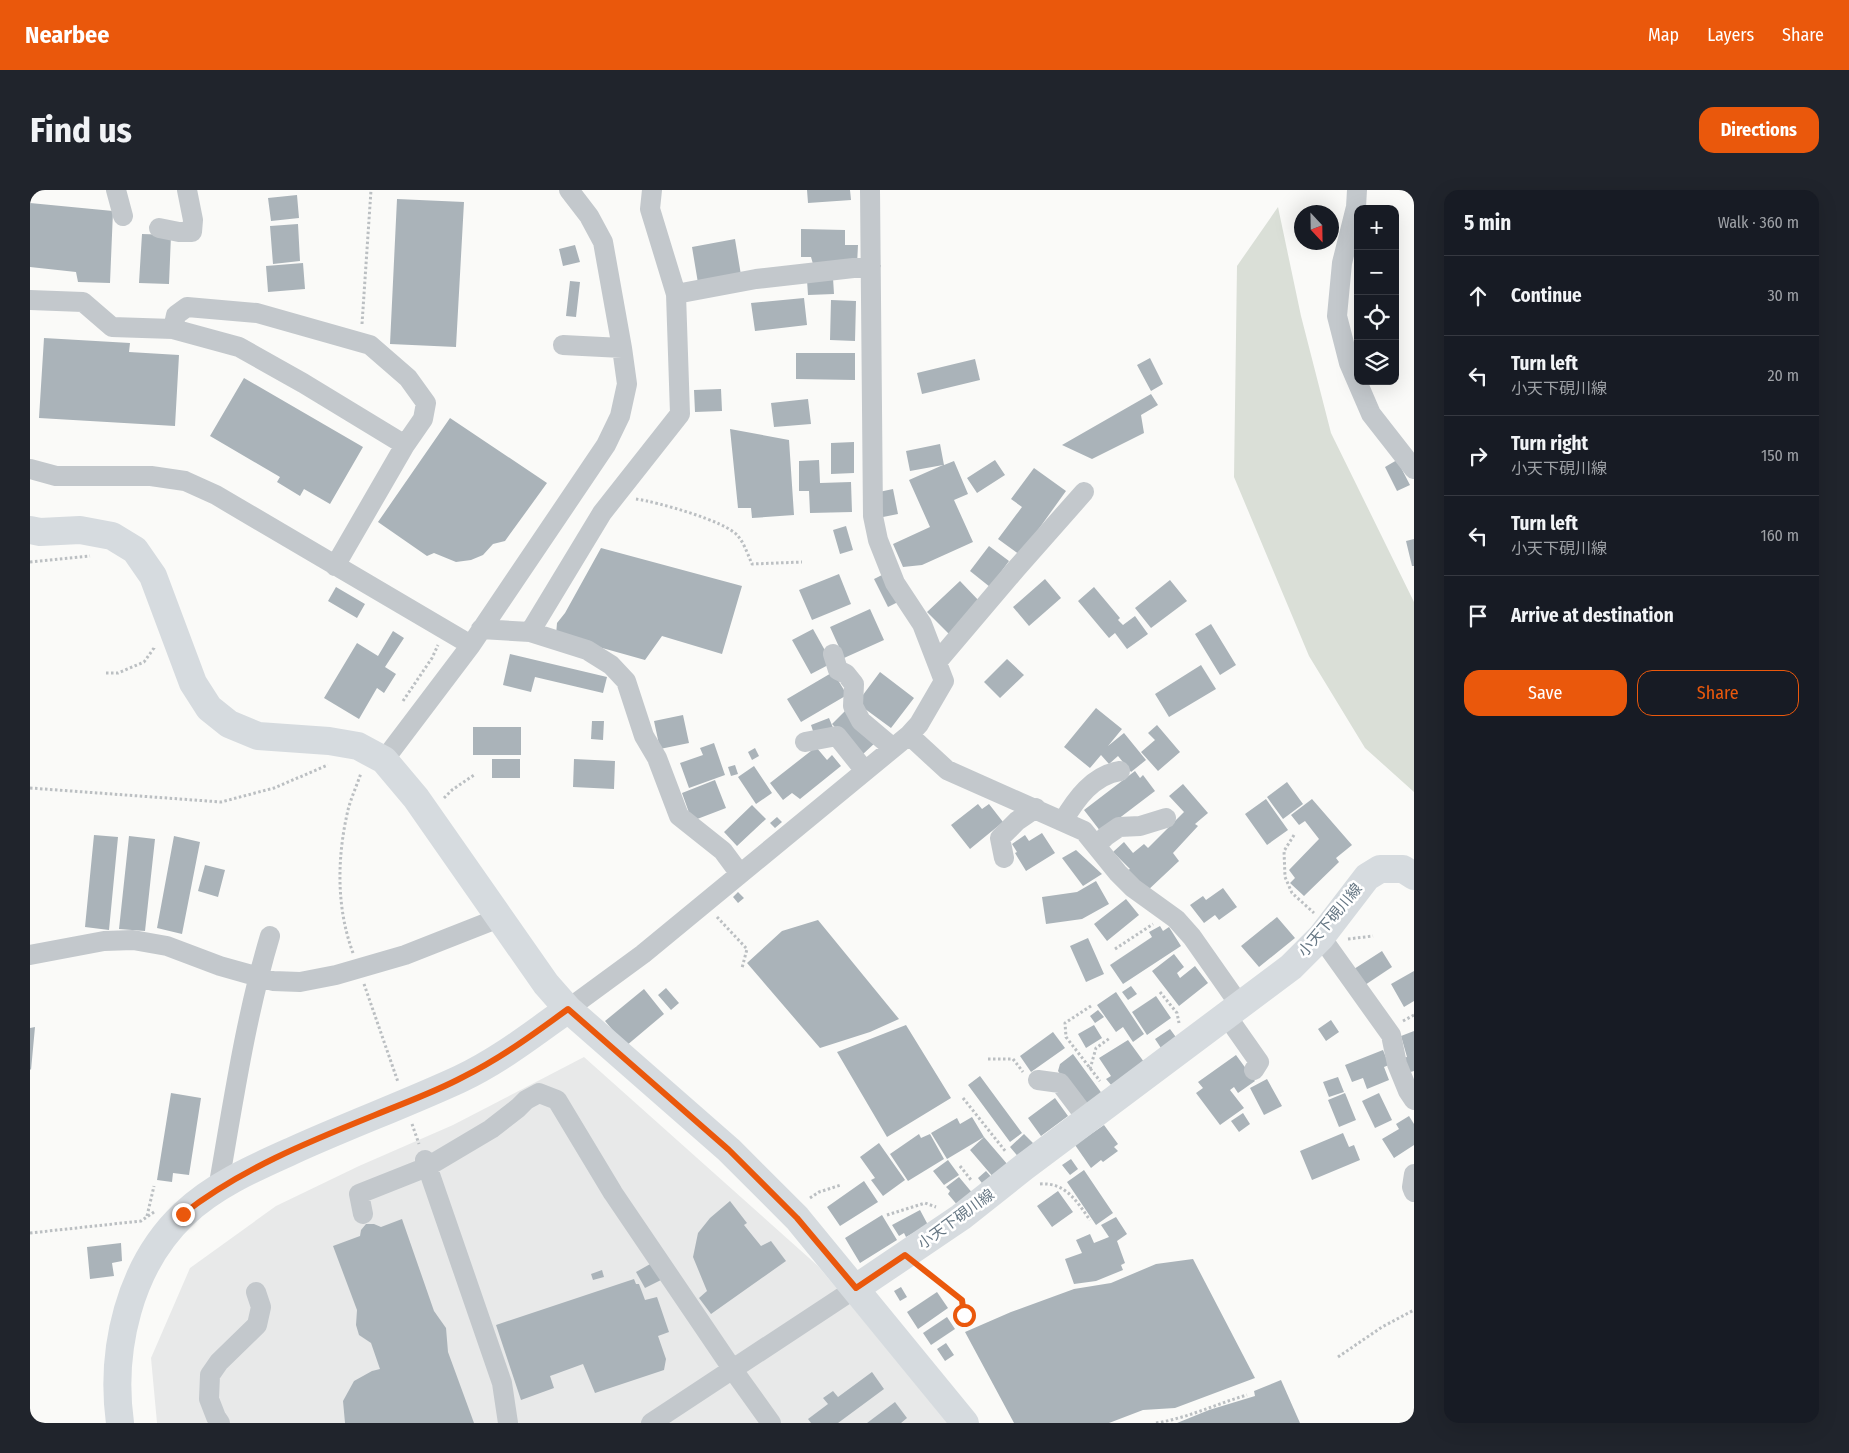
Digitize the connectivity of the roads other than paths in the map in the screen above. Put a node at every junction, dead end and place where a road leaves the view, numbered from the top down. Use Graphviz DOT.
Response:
graph roads {
  1 [pos="116,190"];
  2 [pos="187,190"];
  3 [pos="569,190"];
  4 [pos="652,190"];
  5 [pos="870,190"];
  6 [pos="1357,190"];
  7 [pos="123,216"];
  8 [pos="159,228"];
  9 [pos="870,266"];
  10 [pos="676,294"];
  11 [pos="30,300"];
  12 [pos="173,329"];
  13 [pos="563,345"];
  14 [pos="622,348"];
  15 [pos="405,445"];
  16 [pos="30,469"];
  17 [pos="1414,469"];
  18 [pos="1084,492"];
  19 [pos="30,530"];
  20 [pos="335,566"];
  21 [pos="530,632"];
  22 [pos="476,637"];
  23 [pos="833,654"];
  24 [pos="937,662"];
  25 [pos="909,735"];
  26 [pos="805,742"];
  27 [pos="893,748"];
  28 [pos="370,760"];
  29 [pos="865,771"];
  30 [pos="1120,771"];
  31 [pos="1036,808"];
  32 [pos="1166,818"];
  33 [pos="1063,821"];
  34 [pos="1096,846"];
  35 [pos="1004,858"];
  36 [pos="740,874"];
  37 [pos="1414,876"];
  38 [pos="499,918"];
  39 [pos="270,936"];
  40 [pos="1327,938"];
  41 [pos="30,955"];
  42 [pos="258,976"];
  43 [pos="568,1009"];
  44 [pos="1233,1010"];
  45 [pos="1254,1070"];
  46 [pos="1038,1080"];
  47 [pos="1414,1100"];
  48 [pos="1088,1120"];
  49 [pos="426,1163"];
  50 [pos="1414,1174"];
  51 [pos="218,1189"];
  52 [pos="1414,1192"];
  53 [pos="362,1214"];
  54 [pos="856,1288"];
  55 [pos="256,1292"];
  56 [pos="733,1370"];
  57 [pos="120,1423"];
  58 [pos="220,1423"];
  59 [pos="508,1423"];
  60 [pos="651,1423"];
  61 [pos="771,1423"];
  62 [pos="965,1423"];
  1 -- 7 [label="street"];
  2 -- 8 [label="street"];
  3 -- 14 [label="street"];
  4 -- 10 [label="street"];
  5 -- 9 [label="street"];
  6 -- 17 [label="street"];
  9 -- 10 [label="street"];
  9 -- 24 [label="street"];
  10 -- 21 [label="street"];
  11 -- 12 [label="street"];
  12 -- 15 [label="street"];
  12 -- 15 [label="street"];
  13 -- 14 [label="street"];
  14 -- 22 [label="street"];
  15 -- 20 [label="street"];
  16 -- 20 [label="street"];
  18 -- 24 [label="street"];
  19 -- 28 [label="main road"];
  20 -- 22 [label="street"];
  21 -- 22 [label="street"];
  21 -- 36 [label="street"];
  22 -- 28 [label="street"];
  23 -- 27 [label="street"];
  24 -- 25 [label="street"];
  25 -- 27 [label="street"];
  25 -- 31 [label="street"];
  26 -- 29 [label="street"];
  27 -- 29 [label="street"];
  28 -- 38 [label="main road"];
  29 -- 36 [label="street"];
  30 -- 33 [label="street"];
  31 -- 33 [label="street"];
  31 -- 35 [label="street"];
  32 -- 34 [label="street"];
  33 -- 34 [label="street"];
  34 -- 44 [label="street"];
  36 -- 43 [label="street"];
  37 -- 40 [label="main road, 小天下硯川線"];
  38 -- 42 [label="street"];
  38 -- 43 [label="main road"];
  39 -- 42 [label="street"];
  40 -- 44 [label="main road, 小天下硯川線"];
  40 -- 47 [label="street"];
  41 -- 42 [label="street"];
  42 -- 51 [label="street"];
  43 -- 51 [label="main road"];
  43 -- 54 [label="main road"];
  44 -- 45 [label="street"];
  44 -- 48 [label="main road, 小天下硯川線"];
  46 -- 48 [label="street"];
  48 -- 54 [label="main road, 小天下硯川線"];
  49 -- 53 [label="street"];
  49 -- 56 [label="street"];
  49 -- 59 [label="street"];
  50 -- 52 [label="street"];
  51 -- 57 [label="main road"];
  54 -- 56 [label="street"];
  54 -- 62 [label="main road"];
  55 -- 58 [label="street"];
  56 -- 60 [label="street"];
  56 -- 61 [label="street"];
}
